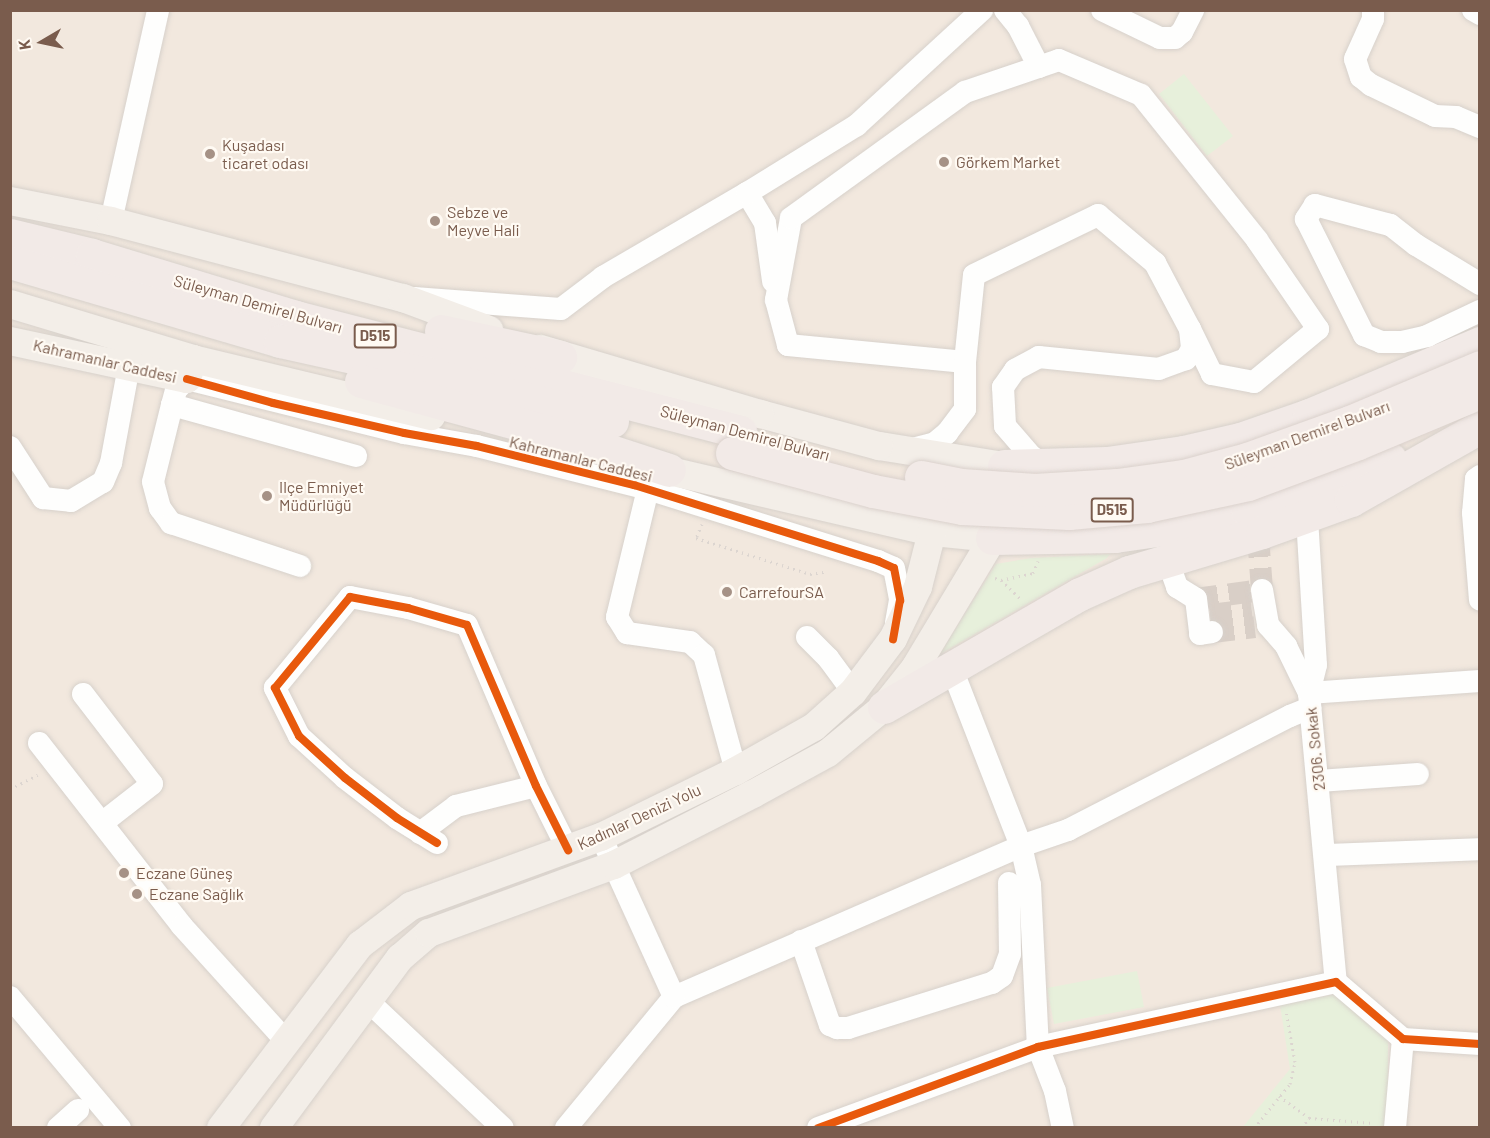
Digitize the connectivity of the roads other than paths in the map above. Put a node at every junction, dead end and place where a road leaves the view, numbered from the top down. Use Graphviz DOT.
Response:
graph roads {
  1 [pos="158,10"];
  2 [pos="982,10"];
  3 [pos="1005,10"];
  4 [pos="1102,10"];
  5 [pos="1193,10"];
  6 [pos="1373,10"];
  7 [pos="1473,10"];
  8 [pos="1479,14"];
  9 [pos="1039,67"];
  10 [pos="1479,127"];
  11 [pos="747,193"];
  12 [pos="10,201"];
  13 [pos="791,218"];
  14 [pos="10,219"];
  15 [pos="111,221"];
  16 [pos="765,223"];
  17 [pos="10,235"];
  18 [pos="10,262"];
  19 [pos="10,281"];
  20 [pos="1479,284"];
  21 [pos="404,298"];
  22 [pos="776,300"];
  23 [pos="10,304"];
  24 [pos="1479,311"];
  25 [pos="1190,329"];
  26 [pos="10,341"];
  27 [pos="1479,343"];
  28 [pos="560,357"];
  29 [pos="965,363"];
  30 [pos="129,366"];
  31 [pos="1479,367"];
  32 [pos="190,369"];
  33 [pos="1159,369"];
  34 [pos="1212,374"];
  35 [pos="1479,393"];
  36 [pos="172,405"];
  37 [pos="965,409"];
  38 [pos="1005,426"];
  39 [pos="1479,426"];
  40 [pos="736,442"];
  41 [pos="879,446"];
  42 [pos="10,447"];
  43 [pos="356,456"];
  44 [pos="957,459"];
  45 [pos="1107,464"];
  46 [pos="1002,466"];
  47 [pos="1047,466"];
  48 [pos="1479,476"];
  49 [pos="658,480"];
  50 [pos="1307,518"];
  51 [pos="880,520"];
  52 [pos="932,531"];
  53 [pos="1115,536"];
  54 [pos="992,538"];
  55 [pos="1167,559"];
  56 [pos="300,566"];
  57 [pos="912,599"];
  58 [pos="1479,600"];
  59 [pos="1260,612"];
  60 [pos="1207,622"];
  61 [pos="807,638"];
  62 [pos="893,639"];
  63 [pos="952,669"];
  64 [pos="1479,681"];
  65 [pos="853,692"];
  66 [pos="83,694"];
  67 [pos="1310,700"];
  68 [pos="884,707"];
  69 [pos="39,743"];
  70 [pos="736,771"];
  71 [pos="1418,774"];
  72 [pos="1319,782"];
  73 [pos="536,786"];
  74 [pos="102,823"];
  75 [pos="601,837"];
  76 [pos="1021,846"];
  77 [pos="1479,849"];
  78 [pos="568,850"];
  79 [pos="1326,855"];
  80 [pos="614,865"];
  81 [pos="1009,883"];
  82 [pos="411,906"];
  83 [pos="429,933"];
  84 [pos="801,941"];
  85 [pos="1336,982"];
  86 [pos="10,997"];
  87 [pos="674,997"];
  88 [pos="368,1001"];
  89 [pos="1403,1039"];
  90 [pos="285,1040"];
  91 [pos="1479,1044"];
  92 [pos="1038,1047"];
  93 [pos="78,1110"];
  94 [pos="822,1126"];
  95 [pos="58,1128"];
  96 [pos="120,1128"];
  97 [pos="221,1128"];
  98 [pos="240,1128"];
  99 [pos="258,1128"];
  100 [pos="274,1128"];
  101 [pos="503,1128"];
  102 [pos="566,1128"];
  103 [pos="1063,1128"];
  104 [pos="1395,1128"];
  1 -- 15 [label="street"];
  2 -- 11 [label="street"];
  3 -- 9 [label="street"];
  4 -- 5 [label="street"];
  6 -- 10 [label="street"];
  7 -- 8 [label="street"];
  9 -- 13 [label="street"];
  9 -- 34 [label="street"];
  11 -- 16 [label="street"];
  11 -- 21 [label="street"];
  12 -- 15 [label="main road"];
  13 -- 16 [label="street"];
  13 -- 22 [label="street"];
  14 -- 28 [label="highway"];
  15 -- 21 [label="main road"];
  16 -- 22 [label="street"];
  17 -- 40 [label="highway, Süleyman Demirel Bulvarı / D515"];
  18 -- 40 [label="highway, Süleyman Demirel Bulvarı / D515"];
  19 -- 49 [label="highway"];
  20 -- 24 [label="street"];
  21 -- 28 [label="main road"];
  22 -- 29 [label="street"];
  23 -- 32 [label="main road"];
  25 -- 29 [label="street"];
  25 -- 33 [label="street"];
  25 -- 34 [label="street"];
  26 -- 30 [label="main road, Kahramanlar Caddesi"];
  27 -- 45 [label="highway"];
  28 -- 41 [label="main road"];
  29 -- 37 [label="street"];
  30 -- 32 [label="main road, Kahramanlar Caddesi"];
  30 -- 42 [label="street"];
  31 -- 40 [label="highway, Süleyman Demirel Bulvarı / D515, bridge"];
  32 -- 36 [label="street"];
  32 -- 49 [label="main road"];
  33 -- 34 [label="street"];
  33 -- 38 [label="street"];
  35 -- 40 [label="highway, Süleyman Demirel Bulvarı / D515, bridge"];
  36 -- 43 [label="street"];
  36 -- 56 [label="street"];
  37 -- 41 [label="street"];
  37 -- 44 [label="street"];
  38 -- 46 [label="street"];
  38 -- 47 [label="street"];
  39 -- 50 [label="highway"];
  39 -- 53 [label="highway"];
  41 -- 44 [label="main road"];
  44 -- 46 [label="main road"];
  44 -- 52 [label="main road, Kadınlar Denizi Yolu"];
  45 -- 47 [label="highway"];
  45 -- 53 [label="highway"];
  46 -- 47 [label="highway"];
  46 -- 54 [label="main road, Kadınlar Denizi Yolu"];
  48 -- 58 [label="street"];
  49 -- 51 [label="main road"];
  49 -- 62 [label="street, Kahramanlar Caddesi"];
  49 -- 70 [label="street"];
  50 -- 55 [label="highway"];
  50 -- 67 [label="street, 2306. Sokak"];
  51 -- 52 [label="main road"];
  51 -- 57 [label="main road"];
  52 -- 54 [label="main road"];
  52 -- 57 [label="main road, Kadınlar Denizi Yolu"];
  53 -- 54 [label="highway"];
  54 -- 68 [label="main road, Kadınlar Denizi Yolu"];
  55 -- 60 [label="street"];
  55 -- 63 [label="highway"];
  57 -- 62 [label="main road, Kadınlar Denizi Yolu"];
  59 -- 67 [label="street"];
  61 -- 65 [label="street"];
  62 -- 65 [label="main road, Kadınlar Denizi Yolu"];
  63 -- 68 [label="highway"];
  63 -- 76 [label="street"];
  64 -- 67 [label="street"];
  65 -- 70 [label="main road, Kadınlar Denizi Yolu"];
  66 -- 74 [label="street"];
  67 -- 72 [label="street, 2306. Sokak"];
  67 -- 76 [label="street"];
  68 -- 80 [label="main road, Kadınlar Denizi Yolu"];
  69 -- 74 [label="street"];
  70 -- 75 [label="main road, Kadınlar Denizi Yolu"];
  71 -- 72 [label="street"];
  72 -- 79 [label="street, 2306. Sokak"];
  73 -- 73 [label="street"];
  73 -- 78 [label="street"];
  74 -- 90 [label="street"];
  75 -- 78 [label="main road, Kadınlar Denizi Yolu"];
  75 -- 80 [label="street"];
  76 -- 84 [label="street"];
  76 -- 92 [label="street"];
  77 -- 79 [label="street"];
  78 -- 82 [label="main road, Kadınlar Denizi Yolu"];
  79 -- 85 [label="street, 2306. Sokak"];
  80 -- 83 [label="main road, Kadınlar Denizi Yolu"];
  80 -- 87 [label="street"];
  81 -- 84 [label="street"];
  82 -- 90 [label="main road, Kadınlar Denizi Yolu"];
  82 -- 98 [label="main road"];
  83 -- 88 [label="main road, Kadınlar Denizi Yolu"];
  83 -- 99 [label="main road"];
  84 -- 87 [label="street"];
  85 -- 89 [label="street"];
  85 -- 92 [label="street"];
  86 -- 96 [label="street"];
  87 -- 102 [label="street"];
  88 -- 100 [label="main road, Kadınlar Denizi Yolu"];
  88 -- 101 [label="street"];
  89 -- 91 [label="street"];
  89 -- 104 [label="street"];
  90 -- 97 [label="main road, Kadınlar Denizi Yolu"];
  92 -- 94 [label="street"];
  92 -- 103 [label="street"];
  93 -- 95 [label="street"];
}
